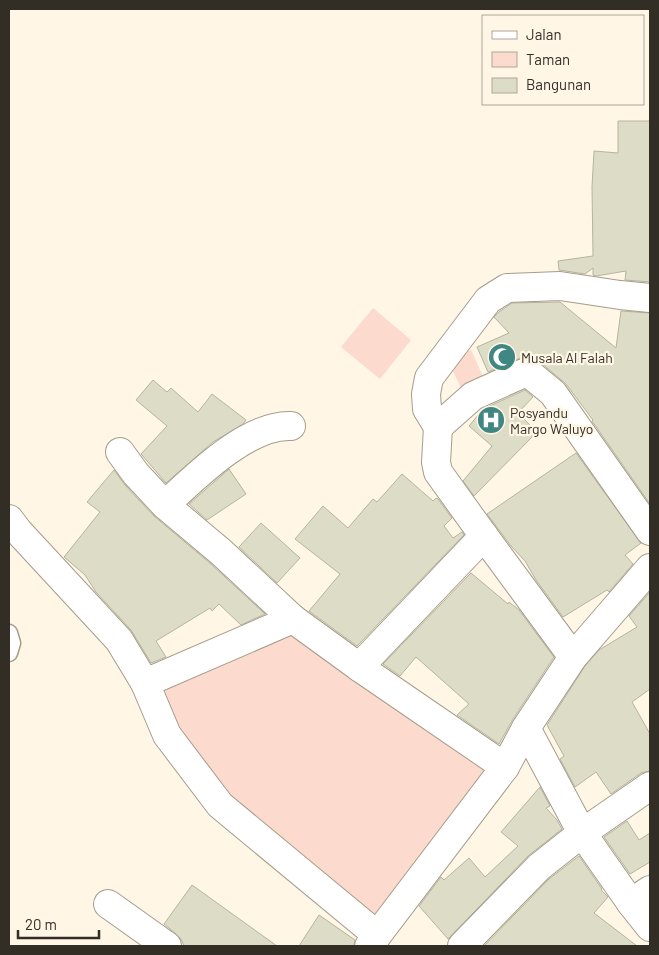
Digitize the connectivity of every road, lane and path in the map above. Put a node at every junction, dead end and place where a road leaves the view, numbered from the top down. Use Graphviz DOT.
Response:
graph roads {
  1 [pos="650,298"];
  2 [pos="291,426"];
  3 [pos="438,427"];
  4 [pos="120,452"];
  5 [pos="166,505"];
  6 [pos="9,520"];
  7 [pos="650,531"];
  8 [pos="484,536"];
  9 [pos="650,568"];
  10 [pos="293,619"];
  11 [pos="9,632"];
  12 [pos="9,653"];
  13 [pos="574,656"];
  14 [pos="359,666"];
  15 [pos="145,683"];
  16 [pos="526,728"];
  17 [pos="504,768"];
  18 [pos="650,786"];
  19 [pos="582,833"];
  20 [pos="641,897"];
  21 [pos="108,904"];
  22 [pos="650,927"];
  23 [pos="373,940"];
  24 [pos="167,946"];
  25 [pos="462,946"];
  1 -- 3 [label="street"];
  2 -- 5 [label="street"];
  3 -- 7 [label="street"];
  3 -- 8 [label="street"];
  4 -- 5 [label="street"];
  5 -- 10 [label="street"];
  6 -- 15 [label="street"];
  8 -- 13 [label="street"];
  8 -- 14 [label="street"];
  9 -- 13 [label="street"];
  10 -- 14 [label="street"];
  10 -- 15 [label="street"];
  11 -- 12 [label="lane"];
  13 -- 16 [label="street"];
  14 -- 17 [label="street"];
  15 -- 23 [label="street"];
  16 -- 17 [label="street"];
  16 -- 19 [label="street"];
  17 -- 23 [label="street"];
  18 -- 19 [label="street"];
  19 -- 20 [label="street"];
  19 -- 25 [label="street"];
  20 -- 22 [label="street"];
  21 -- 24 [label="street"];
}
